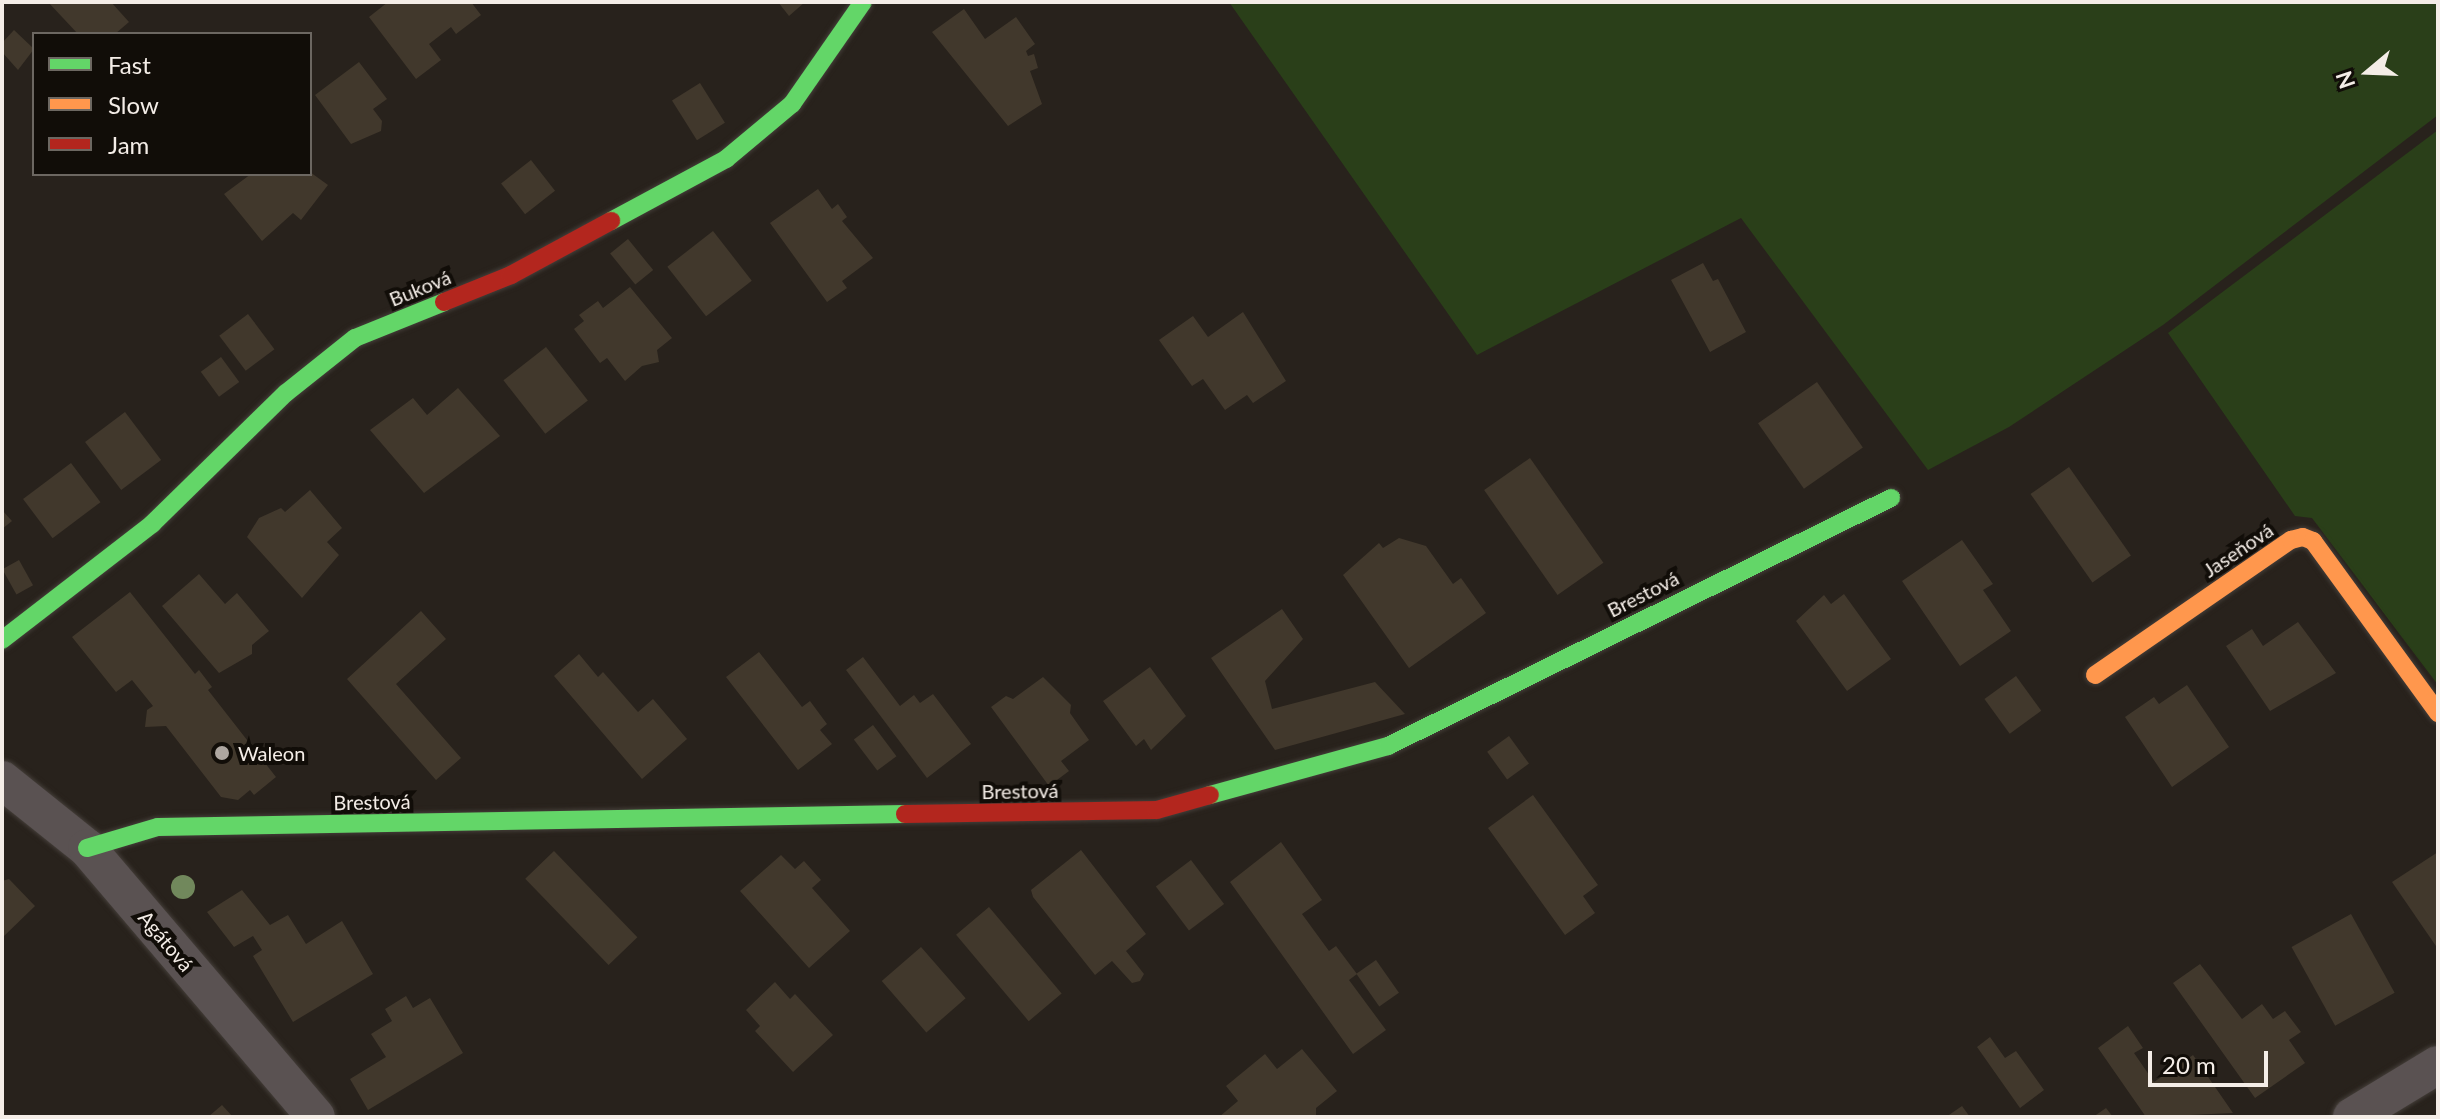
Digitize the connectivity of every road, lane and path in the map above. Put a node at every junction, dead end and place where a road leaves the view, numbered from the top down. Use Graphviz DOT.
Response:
graph roads {
  1 [pos="863,2"];
  2 [pos="1891,498"];
  3 [pos="2,640"];
  4 [pos="2095,675"];
  5 [pos="2438,713"];
  6 [pos="2,780"];
  7 [pos="87,848"];
  8 [pos="2438,1065"];
  9 [pos="316,1117"];
  10 [pos="2352,1117"];
  1 -- 3 [label="street, Buková"];
  2 -- 7 [label="street, Brestová"];
  4 -- 5 [label="street, Jaseňová"];
  6 -- 7 [label="street, Agátová"];
  7 -- 9 [label="street, Agátová"];
  8 -- 10 [label="street"];
}
